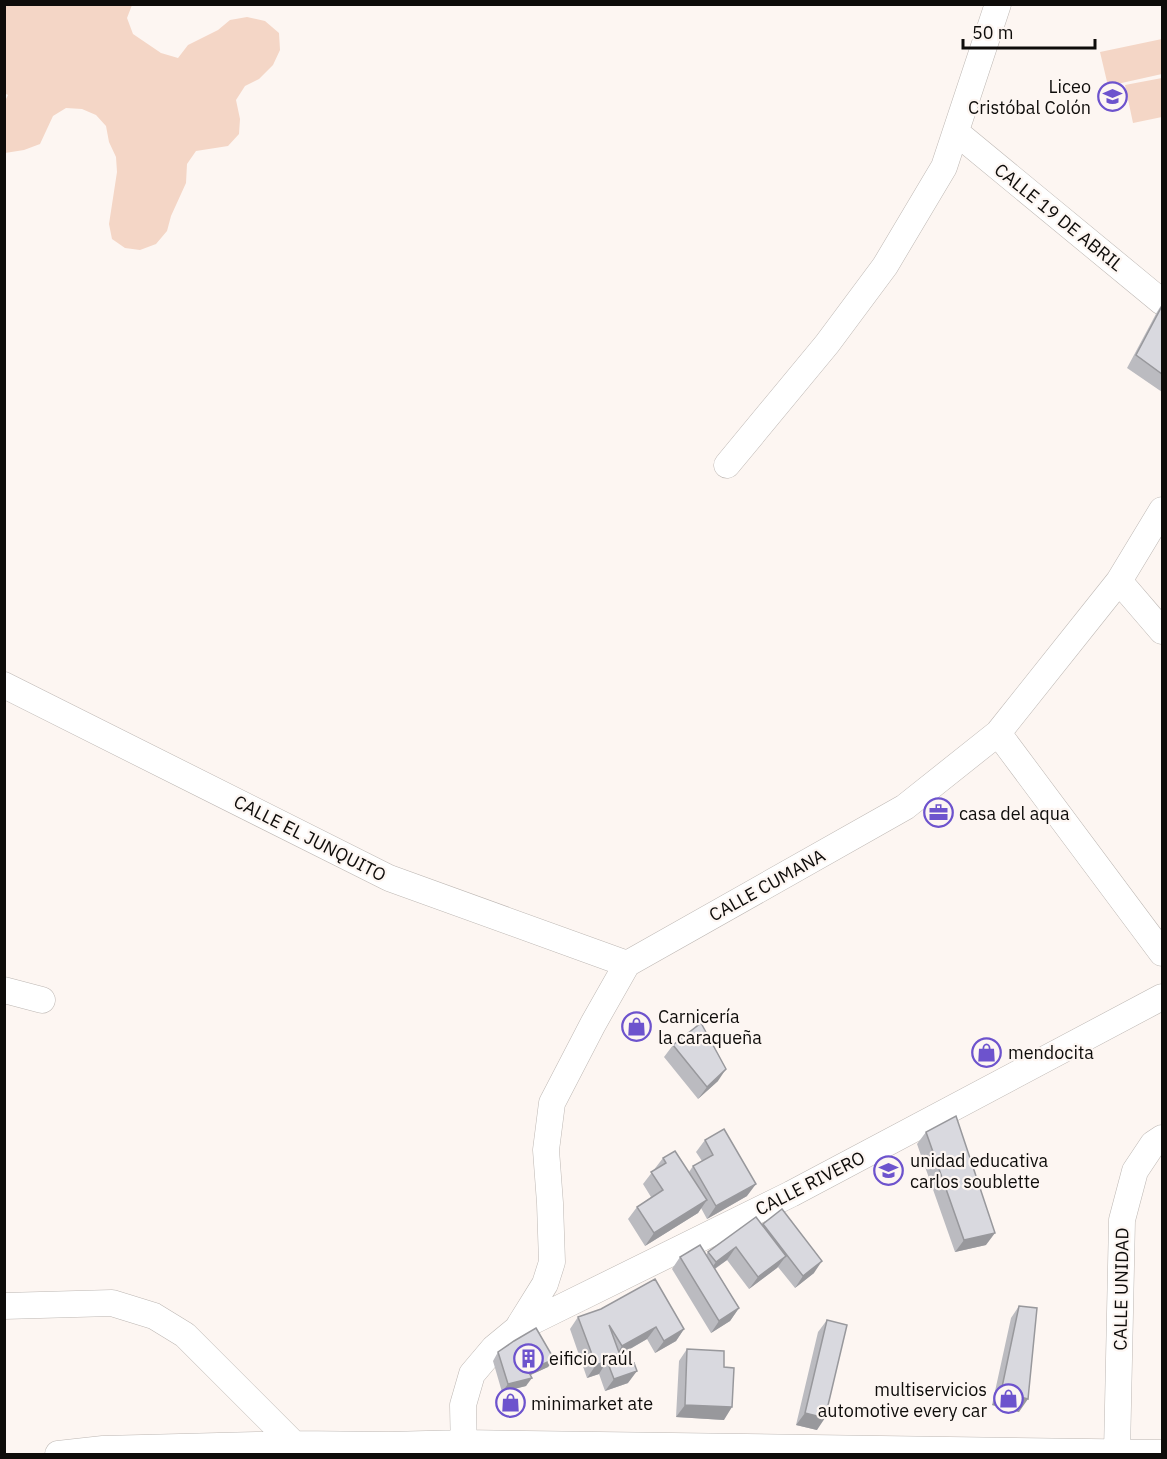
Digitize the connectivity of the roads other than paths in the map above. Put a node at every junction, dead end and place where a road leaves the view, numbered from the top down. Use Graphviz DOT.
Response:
graph roads {
  1 [pos="998,4"];
  2 [pos="957,133"];
  3 [pos="1162,302"];
  4 [pos="726,465"];
  5 [pos="1162,510"];
  6 [pos="1119,581"];
  7 [pos="1162,631"];
  8 [pos="4,685"];
  9 [pos="998,733"];
  10 [pos="1162,953"];
  11 [pos="627,964"];
  12 [pos="4,990"];
  13 [pos="1162,997"];
  14 [pos="42,1000"];
  15 [pos="1162,1138"];
  16 [pos="4,1306"];
  17 [pos="517,1329"];
  18 [pos="294,1444"];
  19 [pos="464,1449"];
  20 [pos="1117,1452"];
  21 [pos="1162,1453"];
  22 [pos="58,1455"];
  1 -- 2 [label="street"];
  2 -- 3 [label="street, CALLE 19 DE ABRIL"];
  2 -- 4 [label="street"];
  5 -- 6 [label="street, CALLE CUMANA"];
  6 -- 7 [label="street"];
  6 -- 9 [label="street, CALLE CUMANA"];
  8 -- 11 [label="street, CALLE EL JUNQUITO"];
  9 -- 10 [label="street"];
  9 -- 11 [label="street, CALLE CUMANA"];
  11 -- 17 [label="street"];
  12 -- 14 [label="street"];
  13 -- 17 [label="street, CALLE RIVERO"];
  15 -- 20 [label="street, CALLE UNIDAD"];
  16 -- 18 [label="street"];
  17 -- 19 [label="street"];
  18 -- 19 [label="street"];
  18 -- 22 [label="street"];
  19 -- 20 [label="street"];
  20 -- 21 [label="street"];
}
